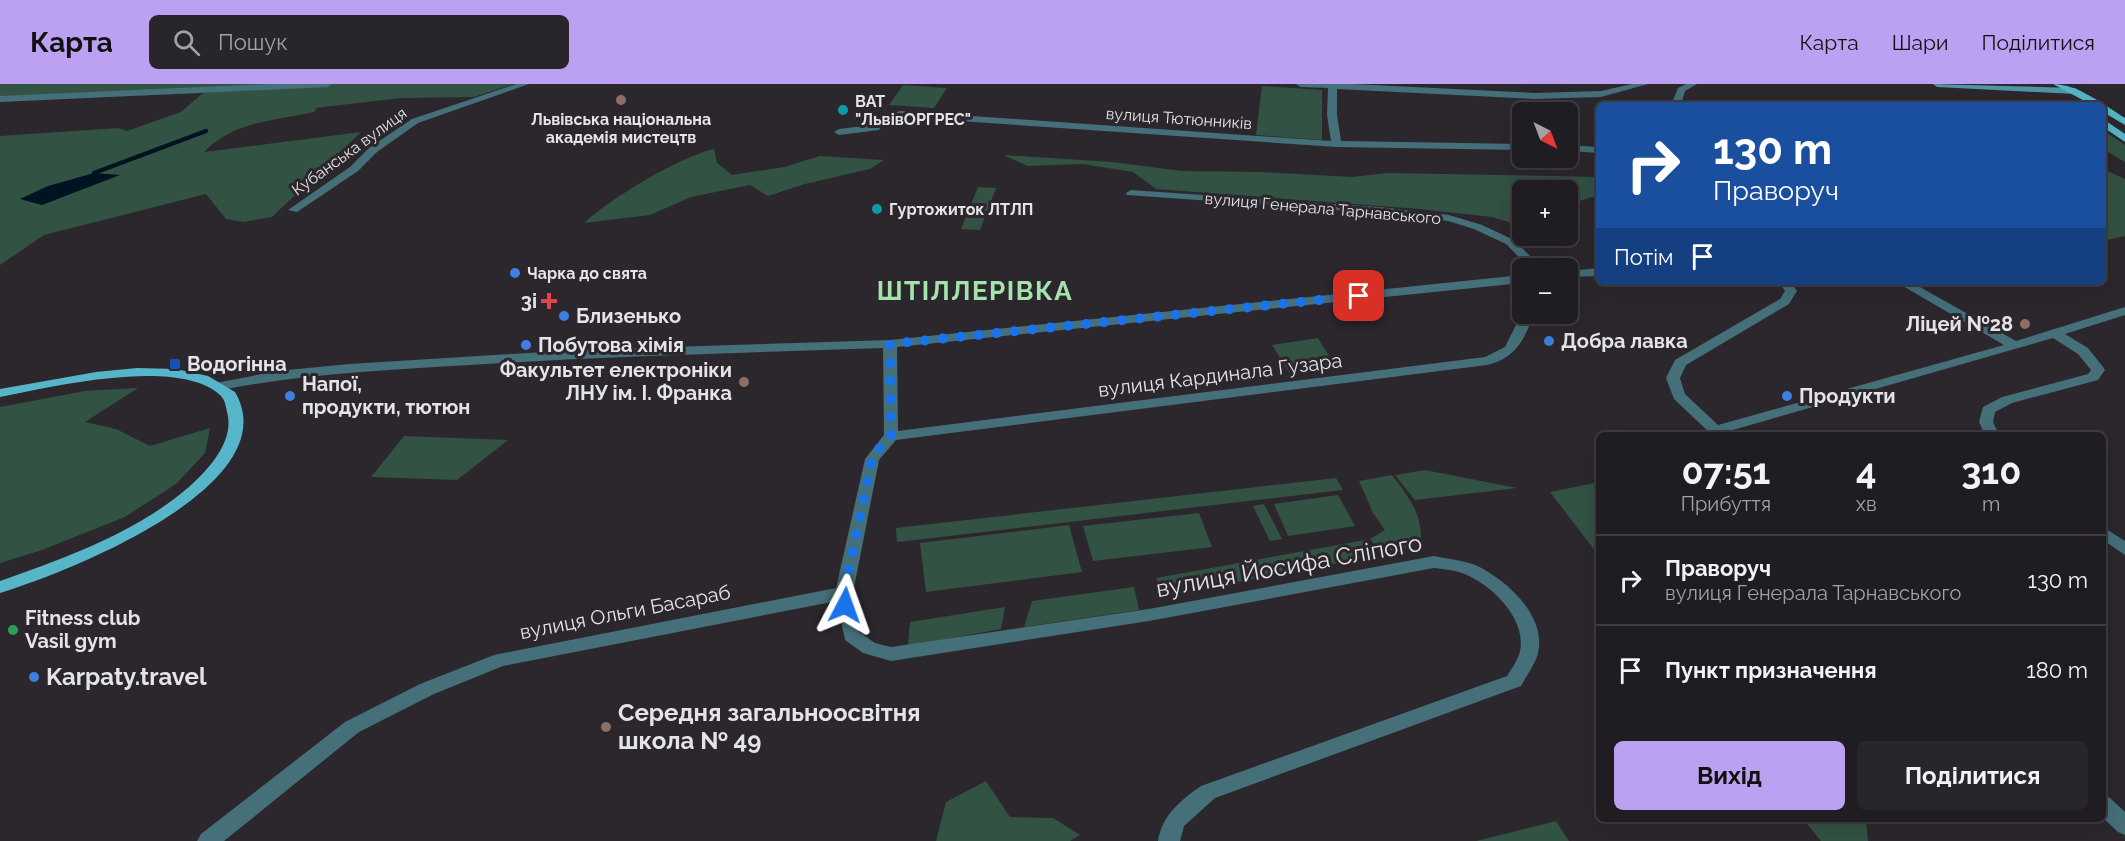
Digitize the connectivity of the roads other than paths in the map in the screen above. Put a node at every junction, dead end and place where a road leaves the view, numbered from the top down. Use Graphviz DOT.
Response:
graph roads {
  1 [pos="328,84"];
  2 [pos="525,84"];
  3 [pos="1300,84"];
  4 [pos="1644,84"];
  5 [pos="1693,84"];
  6 [pos="1937,84"];
  7 [pos="2057,84"];
  8 [pos="2067,84"];
  9 [pos="1332,86"];
  10 [pos="2075,91"];
  11 [pos="0,99"];
  12 [pos="1677,102"];
  13 [pos="2084,102"];
  14 [pos="2094,102"];
  15 [pos="2106,110"];
  16 [pos="2125,122"];
  17 [pos="2106,124"];
  18 [pos="839,132"];
  19 [pos="2125,139"];
  20 [pos="1336,144"];
  21 [pos="1512,147"];
  22 [pos="1578,149"];
  23 [pos="1596,150"];
  24 [pos="1131,193"];
  25 [pos="293,210"];
  26 [pos="1526,258"];
  27 [pos="1596,272"];
  28 [pos="1578,273"];
  29 [pos="1512,280"];
  30 [pos="1787,285"];
  31 [pos="1907,285"];
  32 [pos="2125,311"];
  33 [pos="1524,324"];
  34 [pos="2055,334"];
  35 [pos="890,344"];
  36 [pos="2015,346"];
  37 [pos="220,386"];
  38 [pos="0,393"];
  39 [pos="1717,432"];
  40 [pos="1721,432"];
  41 [pos="1991,432"];
  42 [pos="891,436"];
  43 [pos="2106,534"];
  44 [pos="2125,549"];
  45 [pos="0,587"];
  46 [pos="844,593"];
  47 [pos="2106,807"];
  48 [pos="2125,826"];
  49 [pos="208,841"];
  50 [pos="1169,841"];
  1 -- 11 [label="street"];
  2 -- 25 [label="street, Кубанська вулиця"];
  3 -- 9 [label="street"];
  4 -- 9 [label="street"];
  5 -- 12 [label="street"];
  6 -- 10 [label="main road"];
  7 -- 10 [label="main road"];
  8 -- 10 [label="main road"];
  9 -- 20 [label="street"];
  10 -- 13 [label="main road"];
  10 -- 14 [label="main road"];
  15 -- 16 [label="main road"];
  17 -- 19 [label="main road"];
  18 -- 20 [label="street, вулиця Тютюнників"];
  20 -- 21 [label="street, вулиця Тютюнників"];
  22 -- 23 [label="street"];
  24 -- 26 [label="street, вулиця Генерала Тарнавського"];
  27 -- 28 [label="street"];
  29 -- 35 [label="street"];
  30 -- 39 [label="street"];
  31 -- 36 [label="street"];
  32 -- 34 [label="street"];
  33 -- 42 [label="street, вулиця Кардинала Гузара"];
  34 -- 36 [label="street"];
  34 -- 41 [label="street"];
  35 -- 37 [label="street"];
  35 -- 42 [label="street"];
  36 -- 40 [label="street"];
  37 -- 38 [label="main road"];
  37 -- 45 [label="main road"];
  42 -- 46 [label="street"];
  43 -- 44 [label="street"];
  46 -- 49 [label="street, вулиця Ольги Басараб"];
  46 -- 50 [label="street, вулиця Йосифа Сліпого"];
  47 -- 48 [label="street"];
}
